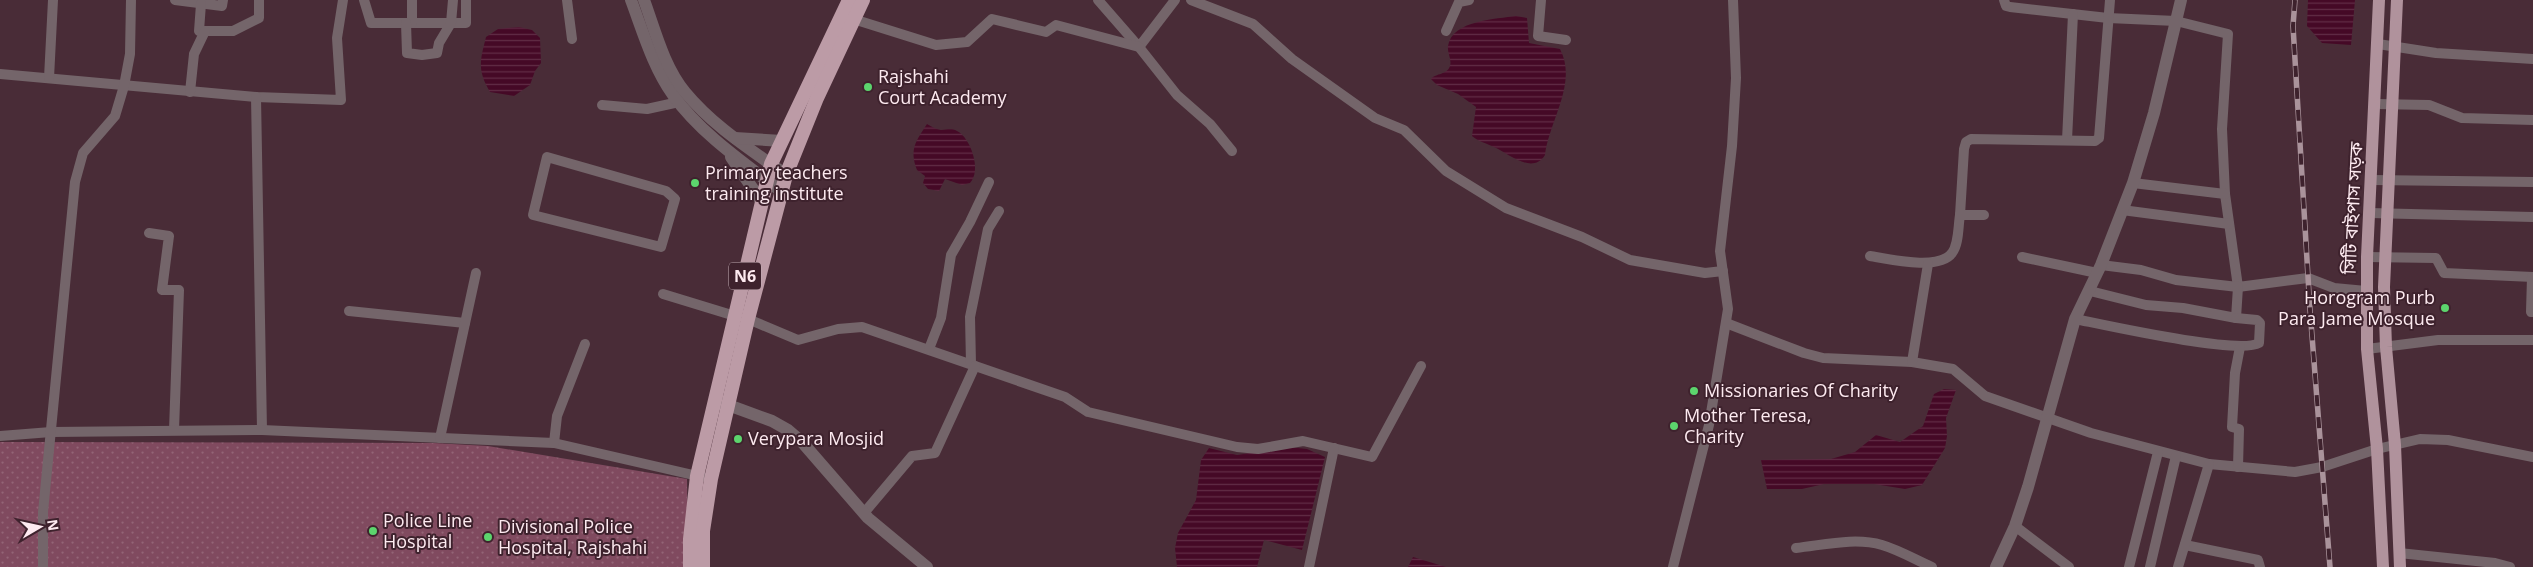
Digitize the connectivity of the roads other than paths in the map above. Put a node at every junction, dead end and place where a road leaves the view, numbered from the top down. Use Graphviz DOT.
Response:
graph roads {
  1 [pos="53,0"];
  2 [pos="130,0"];
  3 [pos="175,0"];
  4 [pos="223,0"];
  5 [pos="259,0"];
  6 [pos="342,0"];
  7 [pos="364,0"];
  8 [pos="412,0"];
  9 [pos="453,0"];
  10 [pos="466,0"];
  11 [pos="567,0"];
  12 [pos="631,0"];
  13 [pos="644,0"];
  14 [pos="849,0"];
  15 [pos="863,0"];
  16 [pos="1098,0"];
  17 [pos="1175,0"];
  18 [pos="1191,0"];
  19 [pos="1469,0"];
  20 [pos="1541,0"];
  21 [pos="1733,0"];
  22 [pos="2004,0"];
  23 [pos="2110,0"];
  24 [pos="2181,0"];
  25 [pos="2379,0"];
  26 [pos="2397,0"];
  27 [pos="202,4"];
  28 [pos="2072,14"];
  29 [pos="848,17"];
  30 [pos="2108,18"];
  31 [pos="2176,21"];
  32 [pos="409,23"];
  33 [pos="451,23"];
  34 [pos="1446,30"];
  35 [pos="205,31"];
  36 [pos="572,39"];
  37 [pos="1566,40"];
  38 [pos="2378,44"];
  39 [pos="2396,46"];
  40 [pos="1139,47"];
  41 [pos="2533,60"];
  42 [pos="0,74"];
  43 [pos="49,78"];
  44 [pos="124,86"];
  45 [pos="190,92"];
  46 [pos="256,97"];
  47 [pos="679,102"];
  48 [pos="2376,104"];
  49 [pos="2392,104"];
  50 [pos="602,105"];
  51 [pos="2533,120"];
  52 [pos="734,138"];
  53 [pos="2067,140"];
  54 [pos="782,141"];
  55 [pos="724,147"];
  56 [pos="1232,151"];
  57 [pos="771,164"];
  58 [pos="786,175"];
  59 [pos="2372,180"];
  60 [pos="2390,180"];
  61 [pos="767,181"];
  62 [pos="989,182"];
  63 [pos="2533,182"];
  64 [pos="2133,183"];
  65 [pos="782,192"];
  66 [pos="2226,194"];
  67 [pos="675,199"];
  68 [pos="762,202"];
  69 [pos="2122,210"];
  70 [pos="999,211"];
  71 [pos="2370,213"];
  72 [pos="2388,214"];
  73 [pos="1984,215"];
  74 [pos="1960,216"];
  75 [pos="2533,217"];
  76 [pos="2229,224"];
  77 [pos="148,233"];
  78 [pos="1870,256"];
  79 [pos="2022,257"];
  80 [pos="2367,257"];
  81 [pos="2386,257"];
  82 [pos="1928,264"];
  83 [pos="2099,269"];
  84 [pos="1723,271"];
  85 [pos="476,273"];
  86 [pos="2532,277"];
  87 [pos="2238,287"];
  88 [pos="2090,291"];
  89 [pos="2366,291"];
  90 [pos="662,294"];
  91 [pos="349,311"];
  92 [pos="2533,312"];
  93 [pos="742,318"];
  94 [pos="2236,318"];
  95 [pos="2075,320"];
  96 [pos="465,323"];
  97 [pos="1726,323"];
  98 [pos="2533,340"];
  99 [pos="585,344"];
  100 [pos="2240,347"];
  101 [pos="2386,347"];
  102 [pos="929,349"];
  103 [pos="2367,349"];
  104 [pos="1912,362"];
  105 [pos="973,365"];
  106 [pos="1421,366"];
  107 [pos="714,400"];
  108 [pos="728,405"];
  109 [pos="2048,419"];
  110 [pos="174,430"];
  111 [pos="262,430"];
  112 [pos="51,432"];
  113 [pos="0,436"];
  114 [pos="440,438"];
  115 [pos="554,443"];
  116 [pos="2395,445"];
  117 [pos="1334,448"];
  118 [pos="2377,449"];
  119 [pos="2158,452"];
  120 [pos="2176,456"];
  121 [pos="2533,457"];
  122 [pos="2209,464"];
  123 [pos="2238,467"];
  124 [pos="697,476"];
  125 [pos="711,479"];
  126 [pos="864,513"];
  127 [pos="2015,526"];
  128 [pos="2185,545"];
  129 [pos="1796,548"];
  130 [pos="2399,553"];
  131 [pos="43,567"];
  132 [pos="690,567"];
  133 [pos="704,567"];
  134 [pos="927,567"];
  135 [pos="1309,567"];
  136 [pos="1673,567"];
  137 [pos="1932,567"];
  138 [pos="1996,567"];
  139 [pos="2069,567"];
  140 [pos="2129,567"];
  141 [pos="2150,567"];
  142 [pos="2178,567"];
  143 [pos="2260,567"];
  144 [pos="2383,567"];
  145 [pos="2400,567"];
  146 [pos="2510,567"];
  1 -- 43 [label="street"];
  2 -- 44 [label="street"];
  3 -- 27 [label="street"];
  4 -- 27 [label="street"];
  5 -- 35 [label="street"];
  6 -- 46 [label="street"];
  7 -- 32 [label="street"];
  8 -- 32 [label="street"];
  9 -- 33 [label="street"];
  10 -- 33 [label="street"];
  11 -- 36 [label="street"];
  12 -- 47 [label="street"];
  13 -- 52 [label="street"];
  14 -- 29 [label="highway, N6"];
  15 -- 29 [label="highway, N6"];
  16 -- 40 [label="street"];
  17 -- 40 [label="street"];
  18 -- 84 [label="street"];
  19 -- 34 [label="street"];
  20 -- 37 [label="street"];
  21 -- 84 [label="street"];
  22 -- 28 [label="street"];
  23 -- 30 [label="street"];
  24 -- 31 [label="street"];
  25 -- 38 [label="main road, সিটি বাইপাস সড়ক"];
  26 -- 39 [label="main road"];
  27 -- 35 [label="street"];
  28 -- 30 [label="street"];
  28 -- 53 [label="street"];
  29 -- 40 [label="street"];
  29 -- 54 [label="highway, N6"];
  29 -- 58 [label="highway, N6"];
  30 -- 31 [label="street"];
  30 -- 53 [label="street"];
  31 -- 64 [label="street"];
  31 -- 66 [label="street"];
  32 -- 33 [label="street"];
  32 -- 33 [label="street"];
  35 -- 45 [label="street"];
  38 -- 39 [label="street"];
  38 -- 48 [label="main road, সিটি বাইপাস সড়ক"];
  39 -- 41 [label="street"];
  39 -- 49 [label="main road"];
  40 -- 56 [label="street"];
  42 -- 43 [label="street"];
  43 -- 44 [label="street"];
  44 -- 45 [label="street"];
  44 -- 112 [label="street"];
  45 -- 46 [label="street"];
  46 -- 111 [label="street"];
  47 -- 50 [label="street"];
  47 -- 55 [label="street"];
  48 -- 49 [label="street"];
  48 -- 59 [label="main road, সিটি বাইপাস সড়ক"];
  49 -- 51 [label="street"];
  49 -- 60 [label="main road"];
  52 -- 54 [label="street"];
  52 -- 57 [label="street"];
  53 -- 74 [label="street"];
  54 -- 57 [label="highway, N6"];
  55 -- 61 [label="street"];
  55 -- 68 [label="street"];
  57 -- 58 [label="street"];
  57 -- 61 [label="highway, N6"];
  58 -- 65 [label="highway, N6"];
  59 -- 60 [label="street"];
  59 -- 71 [label="main road, সিটি বাইপাস সড়ক"];
  60 -- 63 [label="street"];
  60 -- 72 [label="main road"];
  61 -- 65 [label="street"];
  61 -- 68 [label="highway, N6"];
  62 -- 102 [label="street"];
  64 -- 66 [label="street"];
  64 -- 69 [label="street"];
  65 -- 93 [label="highway, N6"];
  66 -- 76 [label="street"];
  67 -- 67 [label="street"];
  68 -- 93 [label="highway, N6"];
  69 -- 76 [label="street"];
  69 -- 83 [label="street"];
  70 -- 105 [label="street"];
  71 -- 72 [label="street"];
  71 -- 80 [label="main road, সিটি বাইপাস সড়ক"];
  72 -- 75 [label="street"];
  72 -- 81 [label="main road"];
  73 -- 74 [label="street"];
  74 -- 82 [label="street"];
  76 -- 87 [label="street"];
  77 -- 110 [label="street"];
  78 -- 82 [label="street"];
  79 -- 83 [label="street"];
  80 -- 81 [label="street"];
  80 -- 89 [label="main road, সিটি বাইপাস সড়ক"];
  81 -- 86 [label="street"];
  81 -- 101 [label="main road"];
  82 -- 104 [label="street"];
  83 -- 87 [label="street"];
  83 -- 88 [label="street"];
  84 -- 97 [label="street"];
  85 -- 96 [label="street"];
  86 -- 92 [label="street"];
  87 -- 89 [label="street"];
  87 -- 94 [label="street"];
  88 -- 94 [label="street"];
  88 -- 95 [label="street"];
  89 -- 103 [label="main road, সিটি বাইপাস সড়ক"];
  90 -- 93 [label="street"];
  91 -- 96 [label="street"];
  93 -- 102 [label="street"];
  93 -- 107 [label="highway, N6"];
  93 -- 108 [label="highway, N6"];
  94 -- 100 [label="street"];
  95 -- 100 [label="street"];
  95 -- 109 [label="street"];
  96 -- 114 [label="street"];
  97 -- 104 [label="street"];
  97 -- 136 [label="street"];
  98 -- 101 [label="street"];
  99 -- 115 [label="street"];
  100 -- 123 [label="street"];
  101 -- 103 [label="street"];
  101 -- 116 [label="main road"];
  102 -- 105 [label="street"];
  103 -- 118 [label="main road, সিটি বাইপাস সড়ক"];
  104 -- 109 [label="street"];
  105 -- 117 [label="street"];
  105 -- 126 [label="street"];
  106 -- 117 [label="street"];
  107 -- 108 [label="street"];
  107 -- 124 [label="highway, N6"];
  108 -- 125 [label="highway, N6"];
  108 -- 126 [label="street"];
  109 -- 119 [label="street"];
  109 -- 127 [label="street"];
  110 -- 111 [label="street"];
  110 -- 112 [label="street"];
  111 -- 114 [label="street"];
  112 -- 113 [label="street"];
  112 -- 131 [label="street"];
  114 -- 115 [label="street"];
  115 -- 124 [label="street"];
  116 -- 118 [label="street"];
  116 -- 121 [label="street"];
  116 -- 130 [label="main road"];
  117 -- 135 [label="street"];
  118 -- 123 [label="street"];
  118 -- 144 [label="main road, সিটি বাইপাস সড়ক"];
  119 -- 120 [label="street"];
  119 -- 140 [label="street"];
  120 -- 122 [label="street"];
  120 -- 141 [label="street"];
  122 -- 123 [label="street"];
  122 -- 128 [label="street"];
  124 -- 125 [label="street"];
  124 -- 132 [label="highway, N6"];
  125 -- 133 [label="highway, N6"];
  126 -- 134 [label="street"];
  127 -- 138 [label="street"];
  127 -- 139 [label="street"];
  128 -- 142 [label="street"];
  128 -- 143 [label="street"];
  129 -- 137 [label="street"];
  130 -- 145 [label="main road"];
  130 -- 146 [label="street"];
}
